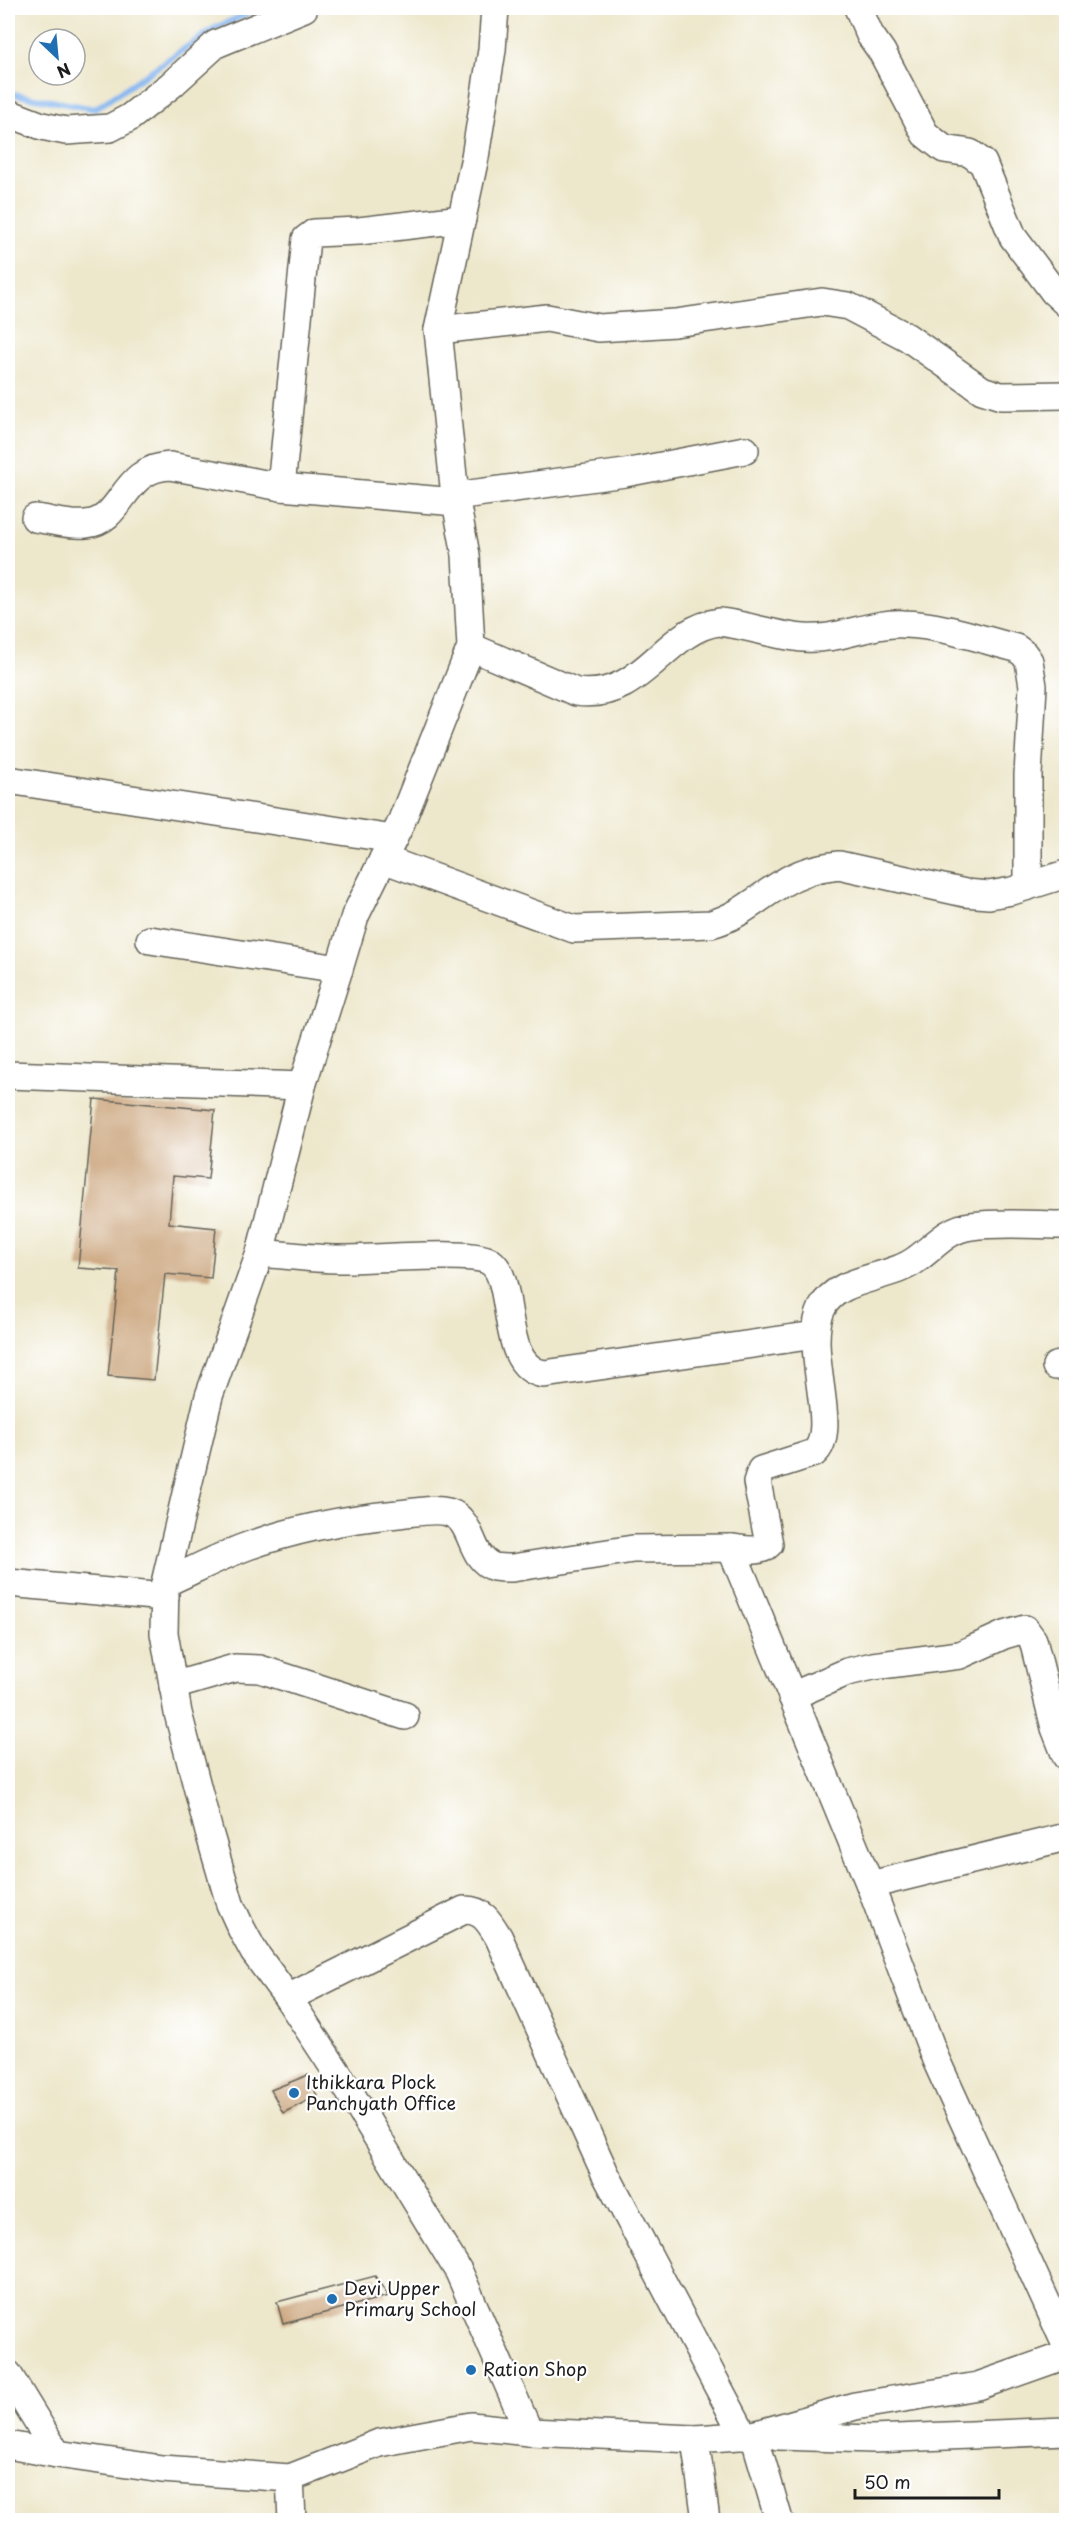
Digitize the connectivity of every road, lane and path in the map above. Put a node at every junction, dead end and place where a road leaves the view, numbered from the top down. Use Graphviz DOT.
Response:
graph roads {
  1 [pos="304,8"];
  2 [pos="495,8"];
  3 [pos="858,8"];
  4 [pos="8,113"];
  5 [pos="462,219"];
  6 [pos="1066,303"];
  7 [pos="438,330"];
  8 [pos="1066,395"];
  9 [pos="745,450"];
  10 [pos="281,487"];
  11 [pos="456,499"];
  12 [pos="35,518"];
  13 [pos="471,647"];
  14 [pos="8,780"];
  15 [pos="388,849"];
  16 [pos="1066,874"];
  17 [pos="1028,886"];
  18 [pos="150,940"];
  19 [pos="339,969"];
  20 [pos="8,1075"];
  21 [pos="302,1086"];
  22 [pos="1066,1225"];
  23 [pos="260,1253"];
  24 [pos="815,1335"];
  25 [pos="731,1548"];
  26 [pos="8,1584"];
  27 [pos="165,1590"];
  28 [pos="173,1686"];
  29 [pos="792,1696"];
  30 [pos="405,1716"];
  31 [pos="1066,1756"];
  32 [pos="1066,1837"];
  33 [pos="870,1885"];
  34 [pos="288,1998"];
  35 [pos="1066,2345"];
  36 [pos="1066,2355"];
  37 [pos="8,2374"];
  38 [pos="1066,2431"];
  39 [pos="529,2432"];
  40 [pos="749,2435"];
  41 [pos="695,2439"];
  42 [pos="8,2445"];
  43 [pos="57,2454"];
  44 [pos="290,2478"];
  45 [pos="292,2520"];
  46 [pos="706,2520"];
  47 [pos="779,2520"];
  1 -- 4 [label="street"];
  2 -- 5 [label="street"];
  3 -- 6 [label="street"];
  5 -- 7 [label="street"];
  5 -- 10 [label="street"];
  7 -- 8 [label="street"];
  7 -- 11 [label="street"];
  9 -- 11 [label="street"];
  10 -- 11 [label="street"];
  10 -- 12 [label="street"];
  11 -- 13 [label="street"];
  13 -- 15 [label="street"];
  13 -- 17 [label="street"];
  14 -- 15 [label="street"];
  15 -- 17 [label="street"];
  15 -- 19 [label="street"];
  16 -- 17 [label="street"];
  18 -- 19 [label="street"];
  19 -- 21 [label="street"];
  20 -- 21 [label="street"];
  21 -- 23 [label="street"];
  22 -- 24 [label="street"];
  23 -- 24 [label="street"];
  23 -- 27 [label="street"];
  24 -- 25 [label="street"];
  25 -- 27 [label="street"];
  25 -- 29 [label="street"];
  26 -- 27 [label="street"];
  27 -- 28 [label="street"];
  28 -- 30 [label="street"];
  28 -- 34 [label="street"];
  29 -- 31 [label="street"];
  29 -- 33 [label="street"];
  32 -- 33 [label="street"];
  33 -- 35 [label="street"];
  34 -- 39 [label="street"];
  34 -- 40 [label="street"];
  36 -- 40 [label="street"];
  37 -- 43 [label="street"];
  38 -- 40 [label="street"];
  39 -- 41 [label="street"];
  39 -- 44 [label="street"];
  40 -- 41 [label="street"];
  40 -- 47 [label="street"];
  41 -- 46 [label="street"];
  42 -- 43 [label="street"];
  43 -- 44 [label="street"];
  44 -- 45 [label="street"];
}
